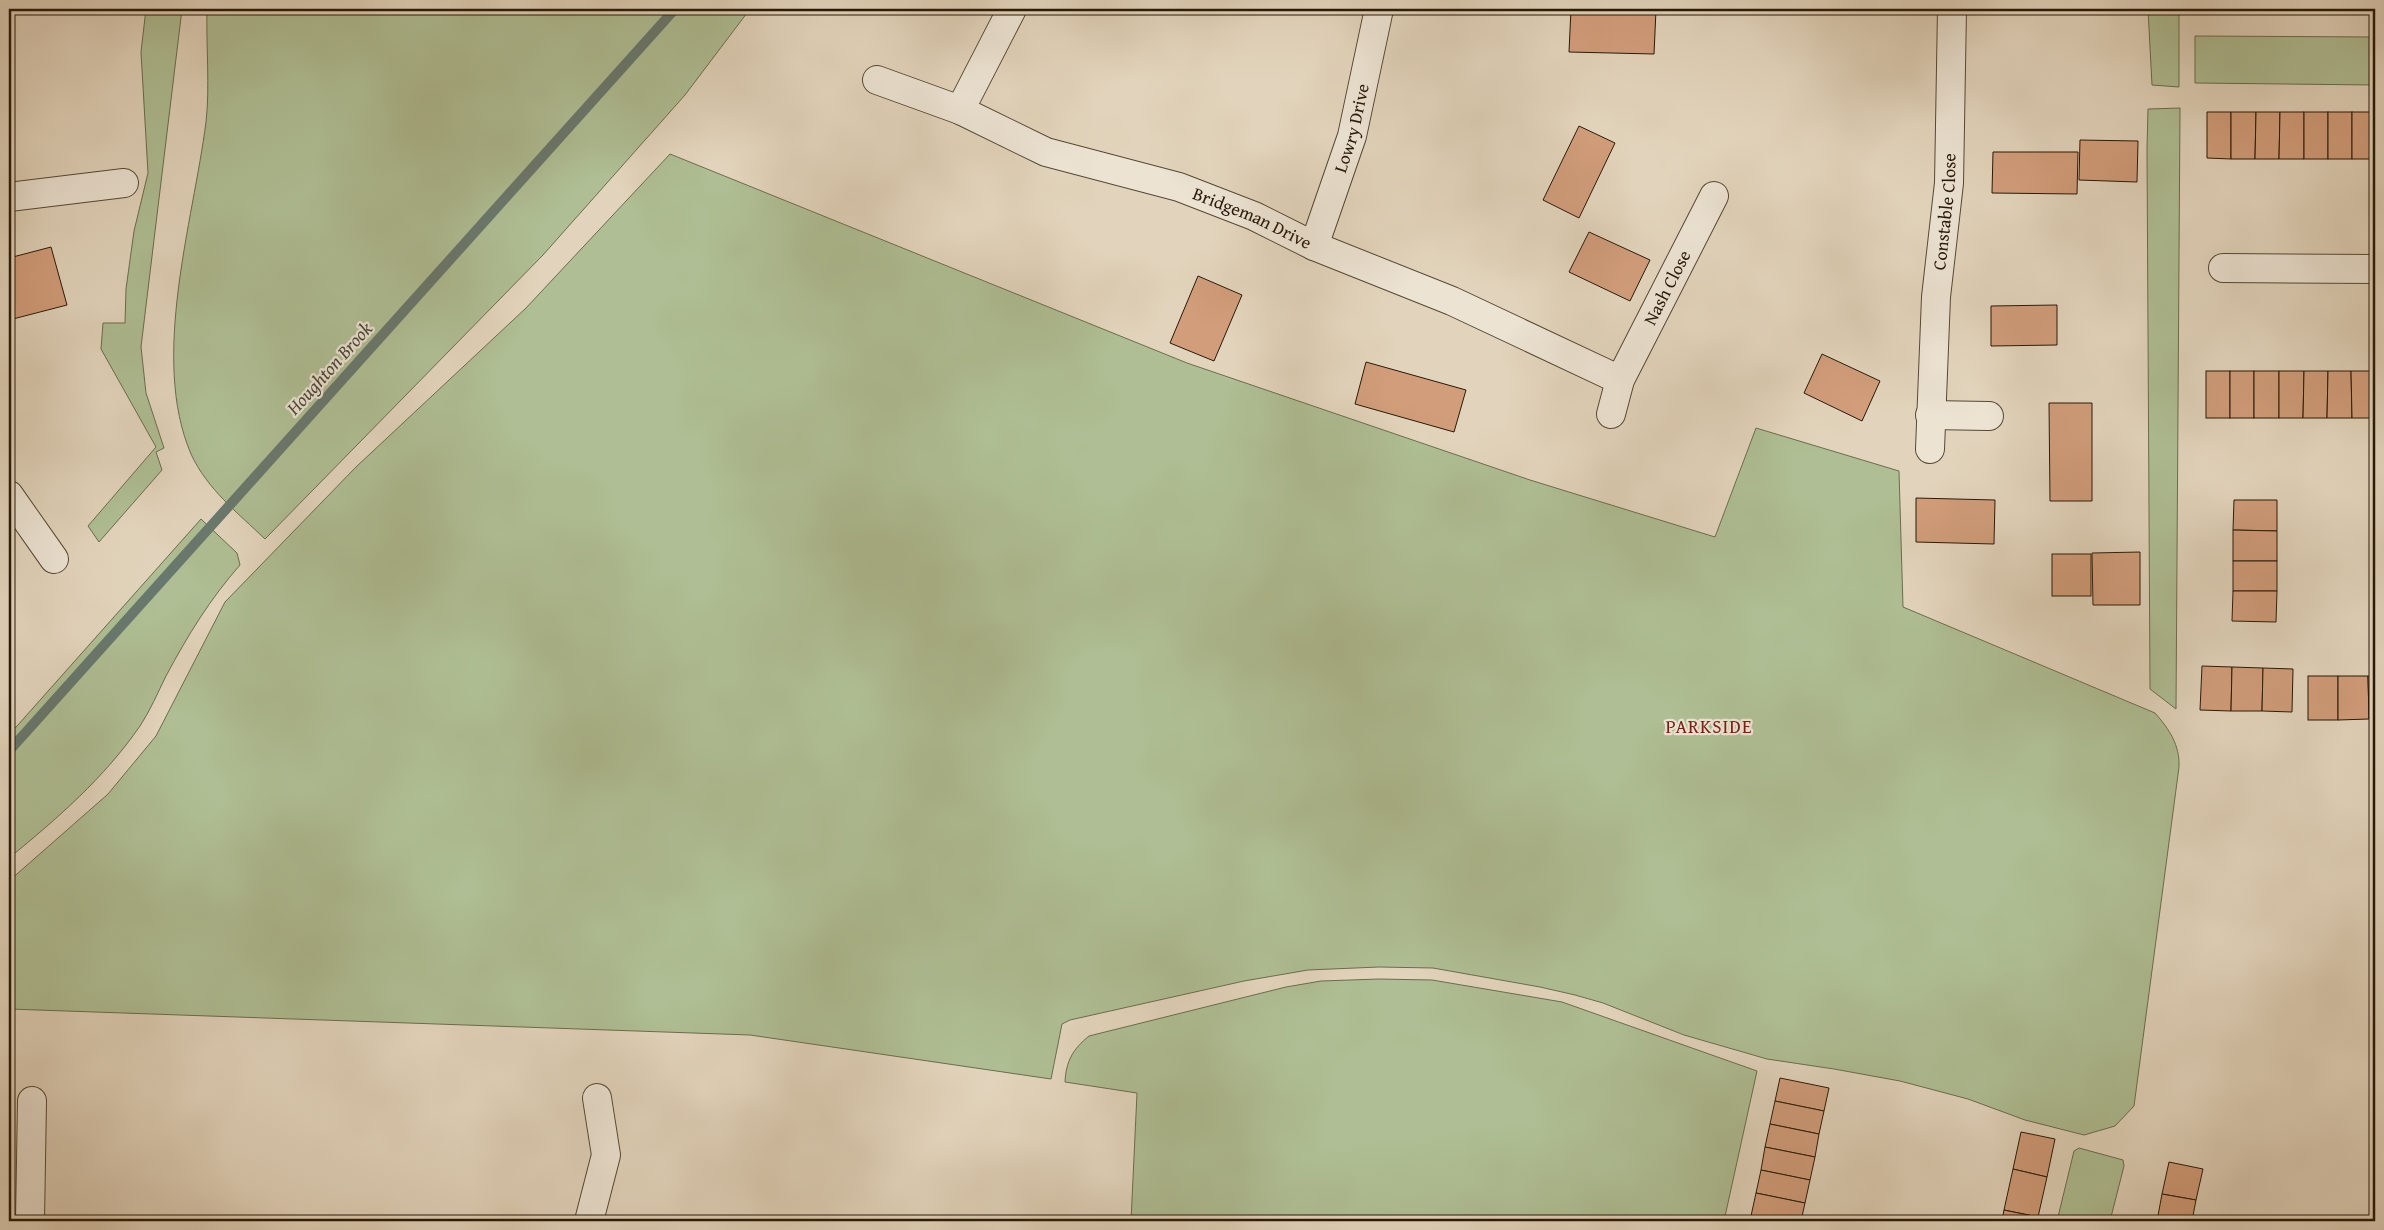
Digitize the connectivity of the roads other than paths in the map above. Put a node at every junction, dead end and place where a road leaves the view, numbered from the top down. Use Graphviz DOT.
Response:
graph roads {
  1 [pos="1012,9"];
  2 [pos="1379,9"];
  3 [pos="1952,9"];
  4 [pos="877,80"];
  5 [pos="960,110"];
  6 [pos="124,183"];
  7 [pos="1714,196"];
  8 [pos="9,197"];
  9 [pos="1314,246"];
  10 [pos="2223,268"];
  11 [pos="2375,269"];
  12 [pos="1620,380"];
  13 [pos="1611,414"];
  14 [pos="1930,415"];
  15 [pos="1989,416"];
  16 [pos="1930,449"];
  17 [pos="9,495"];
  18 [pos="54,559"];
  19 [pos="597,1098"];
  20 [pos="32,1101"];
  21 [pos="30,1221"];
  22 [pos="589,1221"];
  1 -- 5 [label="street"];
  2 -- 9 [label="street, Lowry Drive"];
  3 -- 14 [label="street, Constable Close"];
  4 -- 5 [label="street, Bridgeman Drive"];
  5 -- 9 [label="street, Bridgeman Drive"];
  6 -- 8 [label="street"];
  7 -- 12 [label="street, Nash Close"];
  9 -- 12 [label="street, Bridgeman Drive"];
  10 -- 11 [label="street"];
  12 -- 13 [label="street, Nash Close"];
  14 -- 15 [label="street"];
  14 -- 16 [label="street, Constable Close"];
  17 -- 18 [label="street"];
  19 -- 22 [label="street"];
  20 -- 21 [label="street"];
}
